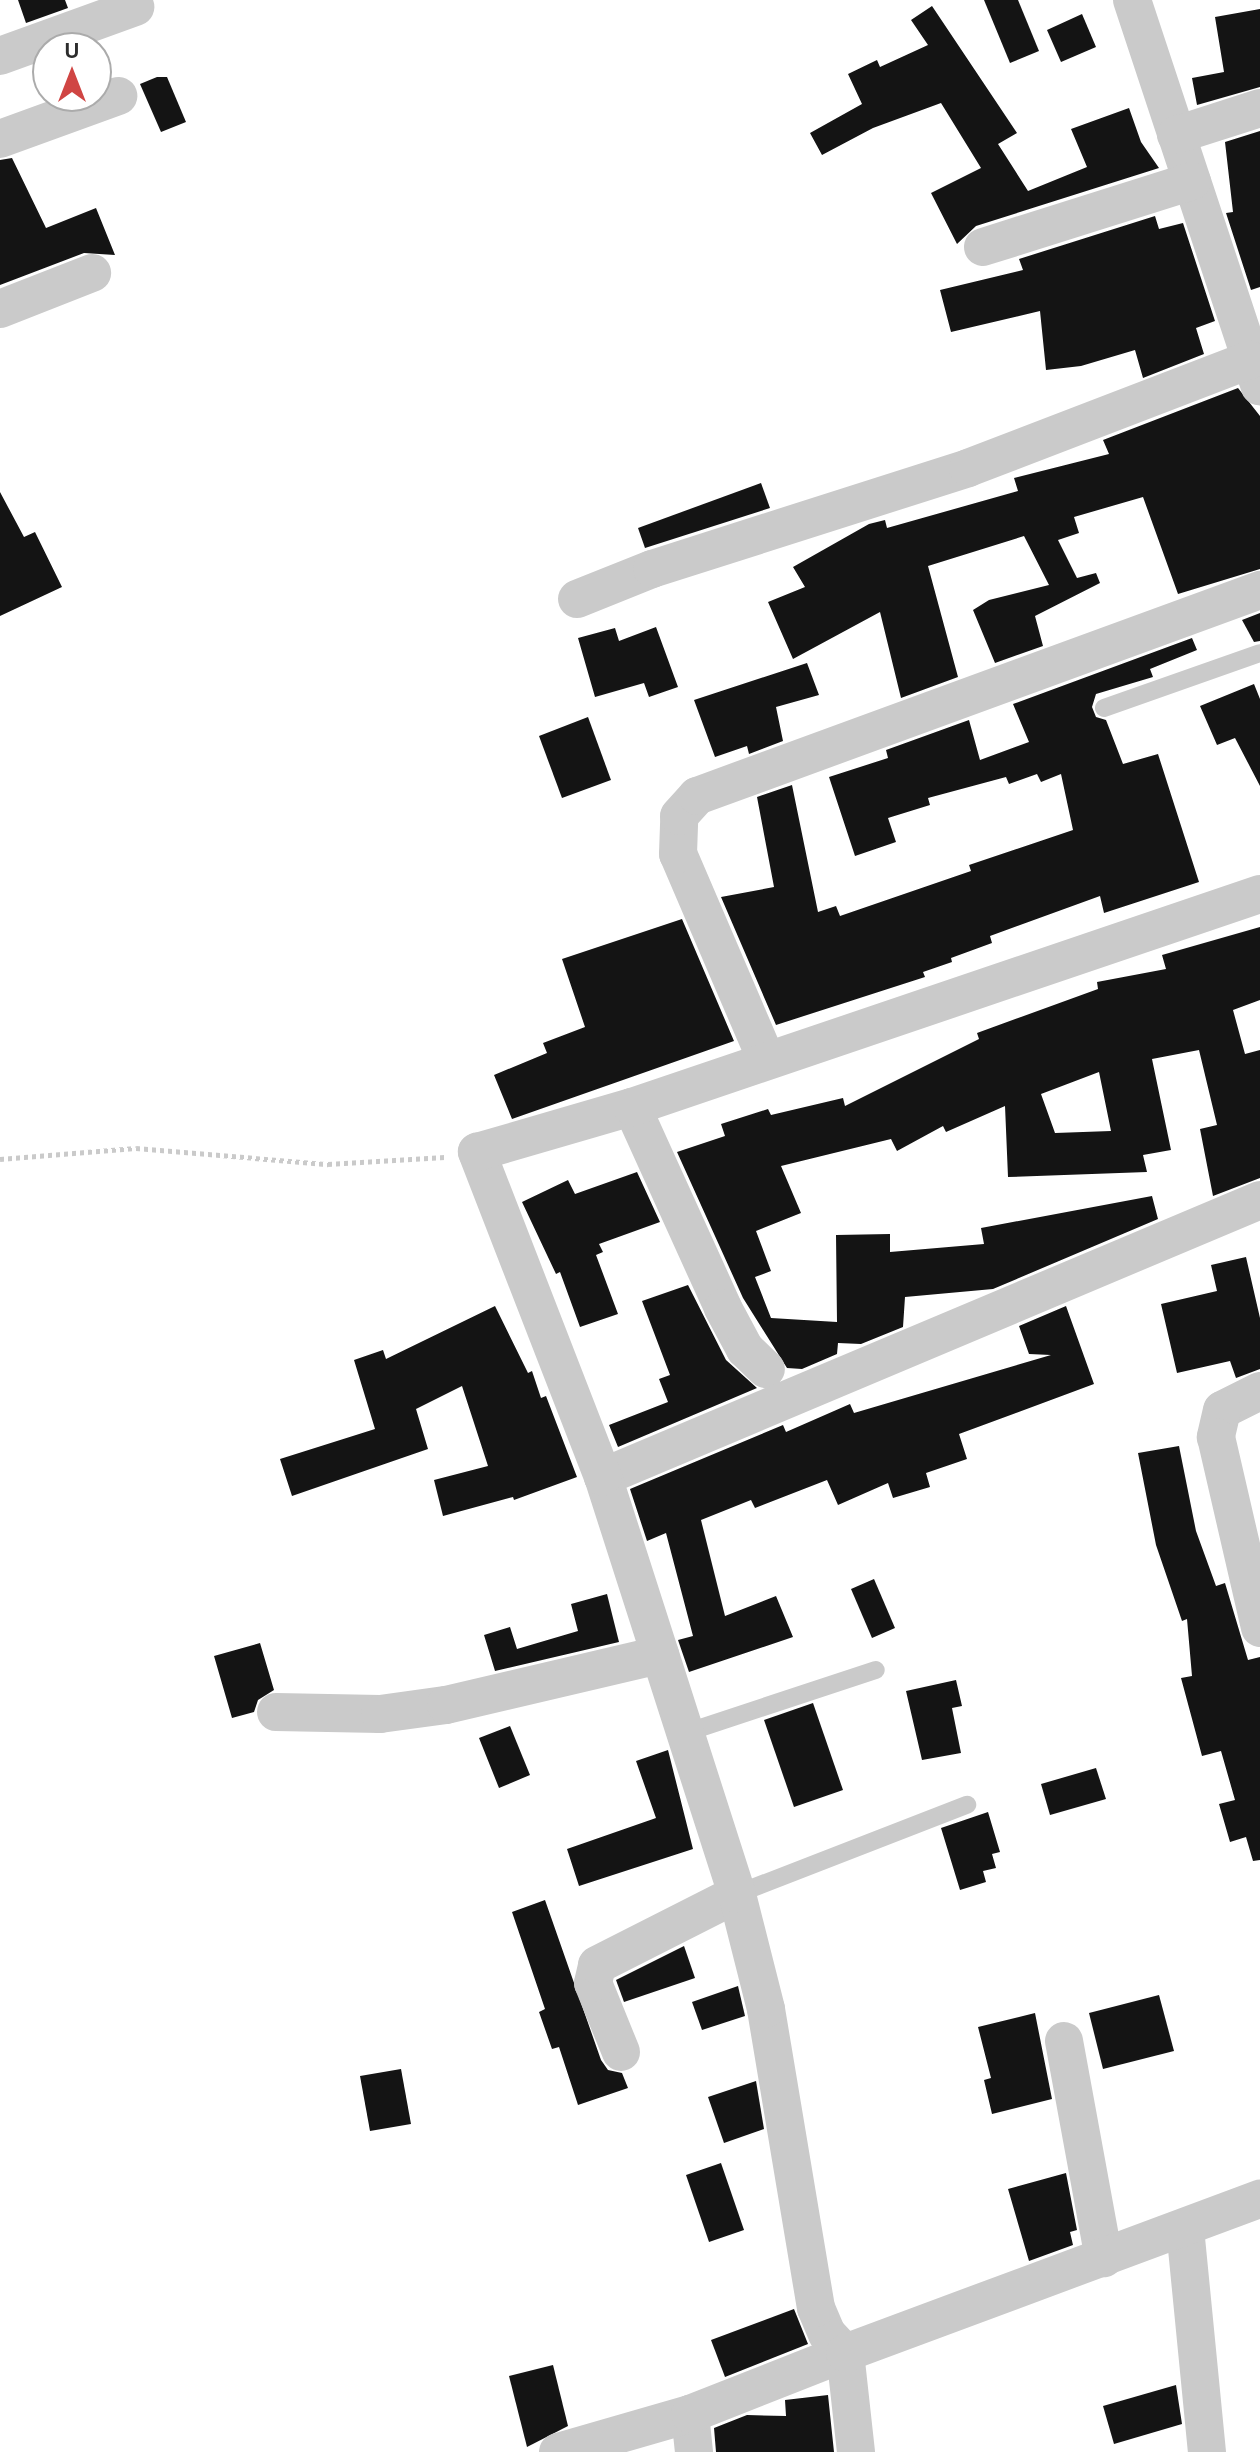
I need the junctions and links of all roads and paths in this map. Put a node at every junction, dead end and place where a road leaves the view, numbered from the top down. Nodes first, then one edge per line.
1 (1132, 0) edge
2 (135, 7) dead end
3 (0, 56) edge
4 (118, 96) dead end
5 (1260, 108) edge
6 (1176, 135) junction
7 (0, 139) edge
8 (1192, 181) junction
9 (983, 247) dead end
10 (92, 273) dead end
11 (0, 309) edge
12 (1255, 373) edge
13 (1260, 590) edge
14 (577, 599) dead end
15 (1260, 653) edge
16 (1104, 708) dead end
17 (1260, 894) edge
18 (766, 1059) junction
19 (632, 1107) junction
20 (477, 1152) junction
21 (0, 1159) edge
22 (1260, 1200) edge
23 (766, 1369) dead end
24 (1260, 1391) edge
25 (603, 1477) junction
26 (1260, 1628) edge
27 (660, 1655) junction
28 (876, 1670) dead end
29 (276, 1712) dead end
30 (682, 1734) junction
31 (967, 1805) dead end
32 (737, 1894) junction
33 (1064, 2041) dead end
34 (621, 2052) dead end
35 (1260, 2199) edge
36 (1185, 2228) junction
37 (1104, 2258) junction
38 (845, 2353) junction
39 (690, 2414) junction
40 (558, 2452) edge
41 (694, 2452) edge
42 (856, 2452) edge
43 (1207, 2452) edge

1 - 6 street
2 - 3 street
4 - 7 street
5 - 6 street
6 - 8 street
8 - 9 street
8 - 12 street
10 - 11 street
12 - 14 street
13 - 18 street
15 - 16 lane
17 - 18 street
18 - 19 street
19 - 20 street
19 - 23 street
20 - 21 path
20 - 25 street
22 - 25 street
24 - 26 street
25 - 27 street
27 - 29 street
27 - 30 street
28 - 30 lane
30 - 32 street
31 - 32 lane
32 - 34 street
32 - 38 street
33 - 37 street
35 - 36 street
36 - 37 street
36 - 43 street
37 - 38 street
38 - 39 street
38 - 42 street
39 - 40 street
39 - 41 street

